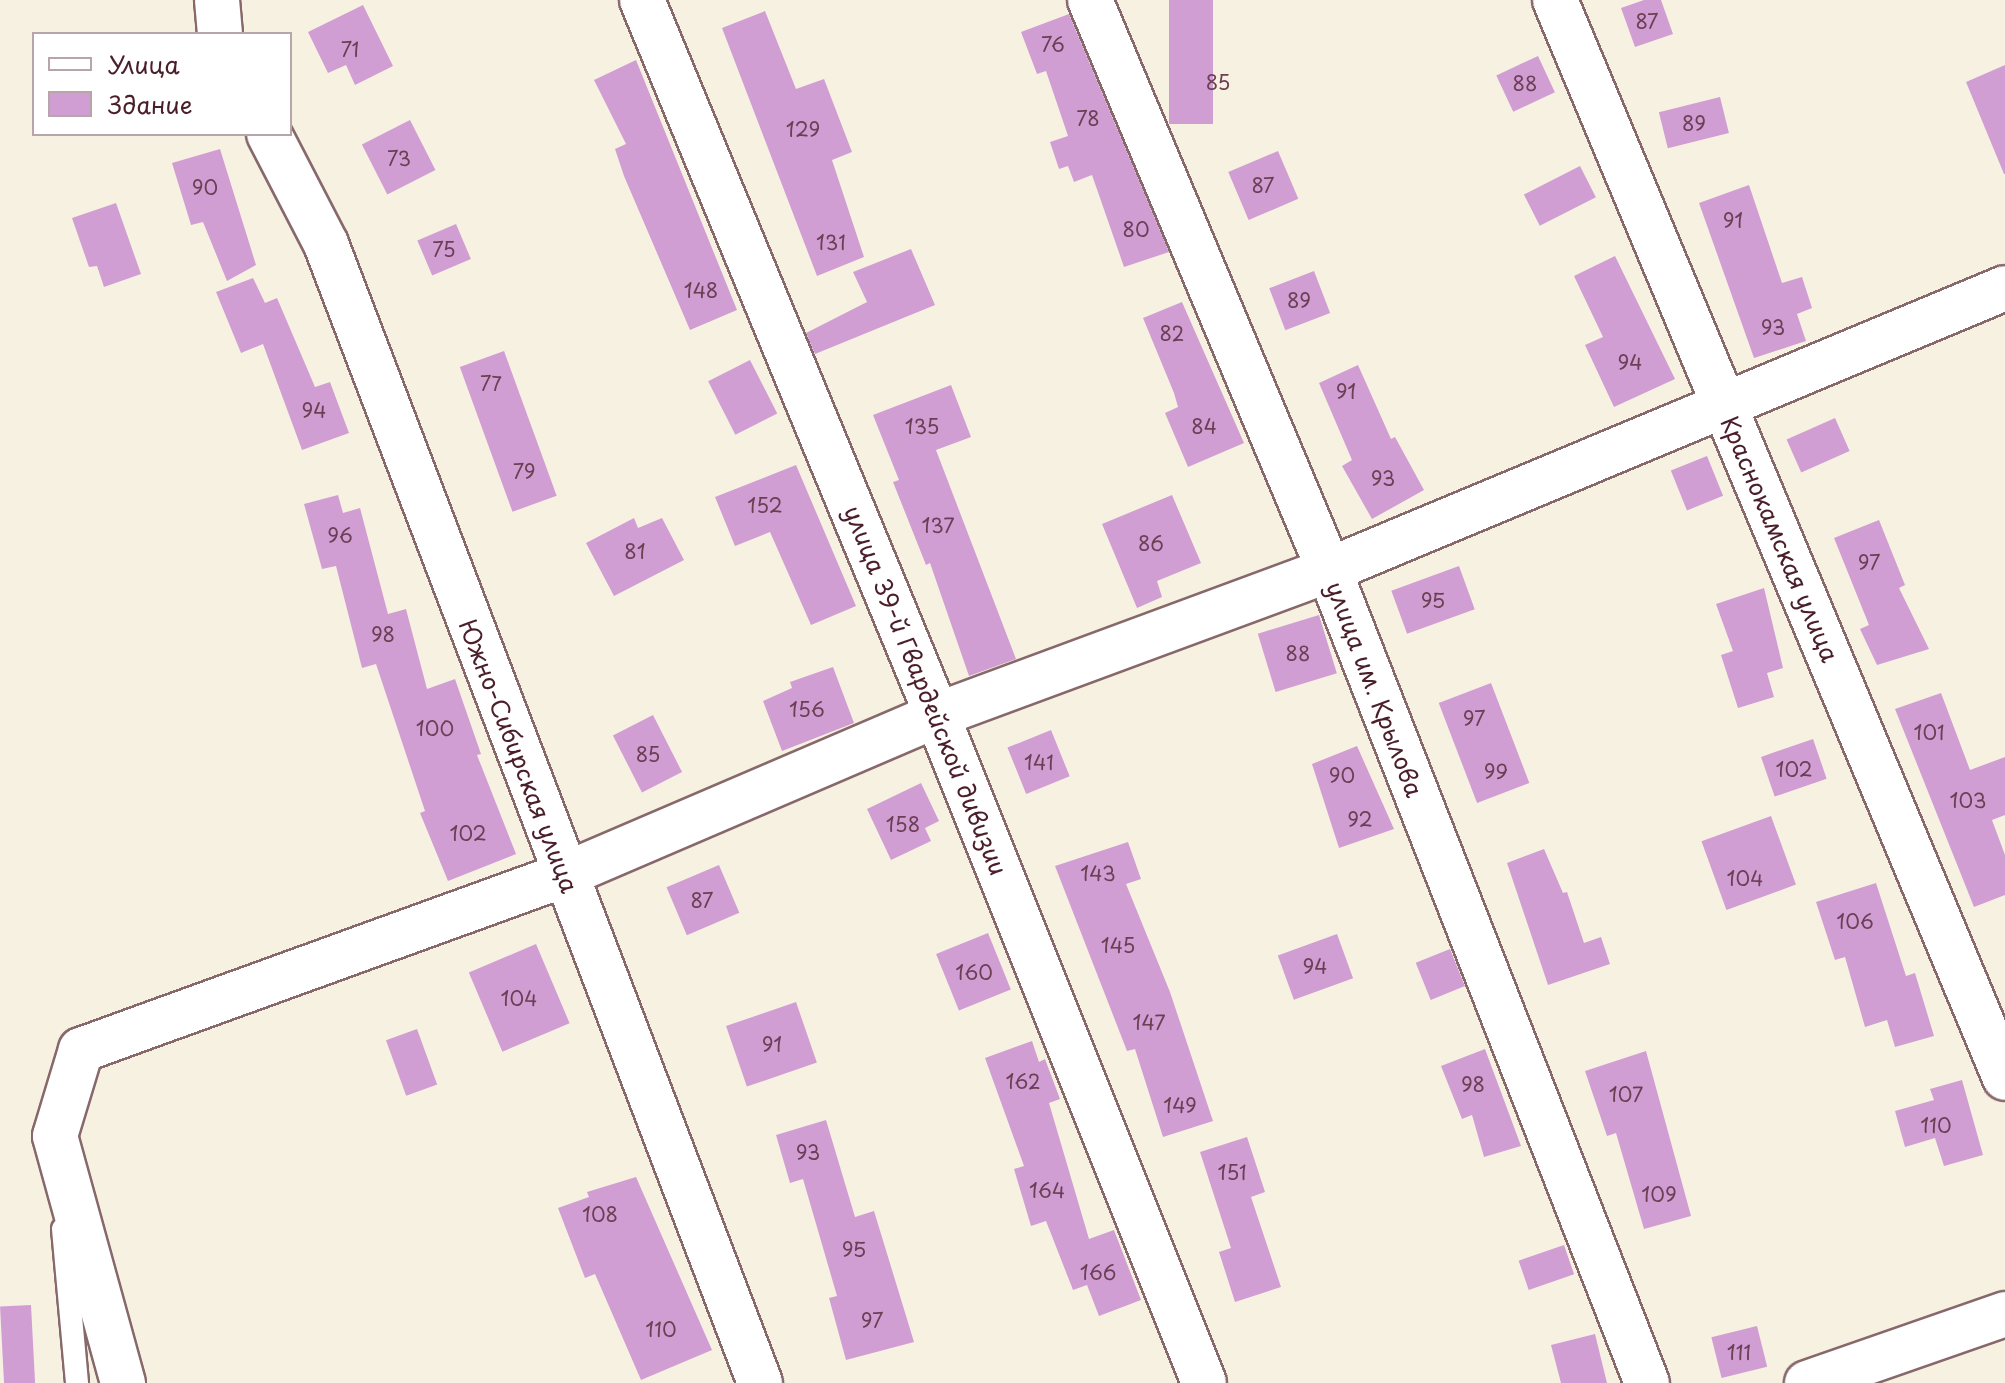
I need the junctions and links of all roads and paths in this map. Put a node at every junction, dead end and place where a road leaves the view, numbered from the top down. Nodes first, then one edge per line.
1 (217, 0) edge
2 (642, 0) edge
3 (1090, 0) edge
4 (1555, 0) edge
5 (220, 32) edge
6 (270, 136) edge
7 (2005, 288) edge
8 (1725, 408) junction
9 (1329, 570) junction
10 (937, 715) junction
11 (564, 875) junction
12 (2005, 1078) edge
13 (55, 1136) junction
14 (2005, 1314) edge
15 (77, 1383) edge
16 (123, 1383) edge
17 (760, 1383) edge
18 (1204, 1383) edge
19 (1647, 1383) edge
20 (1807, 1383) edge

1 - 5 street
2 - 10 street, улица 39-й Гвардейской дивизии
3 - 9 street, улица им. Крылова
4 - 8 street, Краснокамская улица
6 - 11 street, Южно-Сибирская улица
7 - 8 street
8 - 9 street
8 - 12 street, Краснокамская улица
9 - 10 street
9 - 19 street, улица им. Крылова
10 - 11 street
10 - 18 street, улица 39-й Гвардейской дивизии
11 - 13 street
11 - 17 street, Южно-Сибирская улица
13 - 15 lane
13 - 16 street
14 - 20 street

